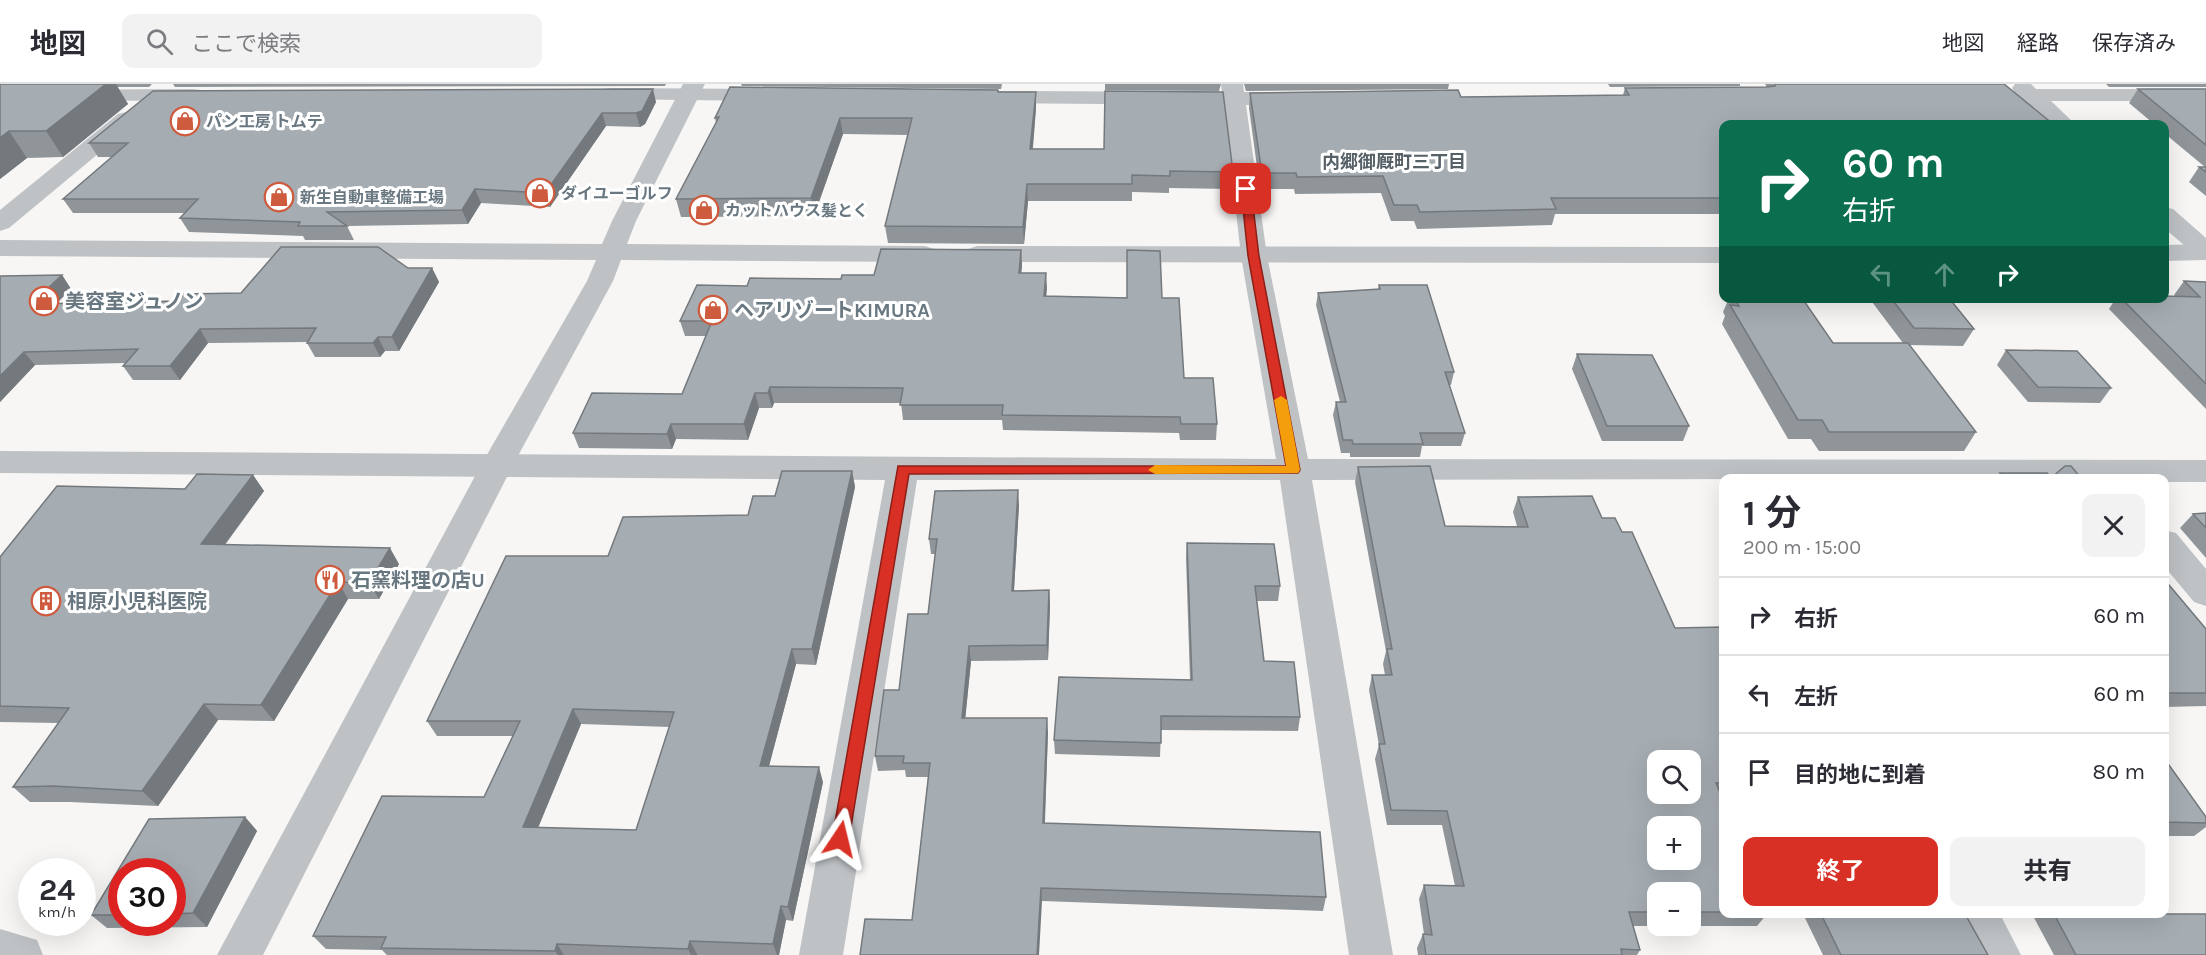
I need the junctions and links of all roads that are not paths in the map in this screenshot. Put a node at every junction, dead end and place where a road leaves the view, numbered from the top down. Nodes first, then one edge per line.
1 (163, 89) edge
2 (692, 89) edge
3 (2025, 89) edge
4 (1234, 92) edge
5 (215, 94) edge
6 (594, 94) edge
7 (796, 95) edge
8 (2206, 95) edge
9 (0, 96) edge
10 (974, 97) edge
11 (1318, 99) edge
12 (2060, 120) edge
13 (2169, 219) edge
14 (0, 223) edge
15 (0, 248) edge
16 (611, 252) junction
17 (2169, 252) edge
18 (2206, 252) edge
19 (1719, 255) edge
20 (1254, 256) junction
21 (0, 462) edge
22 (497, 465) junction
23 (903, 470) junction
24 (1294, 470) junction
25 (2206, 471) edge
26 (1741, 474) edge
27 (2109, 474) edge
28 (2169, 548) edge
29 (2206, 593) edge
30 (1979, 918) edge
31 (0, 950) edge
32 (21, 955) edge
33 (238, 955) edge
34 (821, 955) edge
35 (1371, 955) edge
36 (1999, 955) edge

1 - 5 street
1 - 9 street
1 - 14 street
2 - 6 street
2 - 7 street
2 - 16 street
3 - 8 street
3 - 12 street
4 - 10 street
4 - 11 street
4 - 20 street
13 - 18 street
15 - 16 street
16 - 20 street
16 - 22 street
17 - 18 street
19 - 20 street
20 - 24 street
21 - 22 street
22 - 23 street
22 - 33 street
23 - 24 street
23 - 34 street
24 - 26 street
24 - 35 street
25 - 27 street
26 - 27 street
28 - 29 street
30 - 36 street
31 - 32 street

